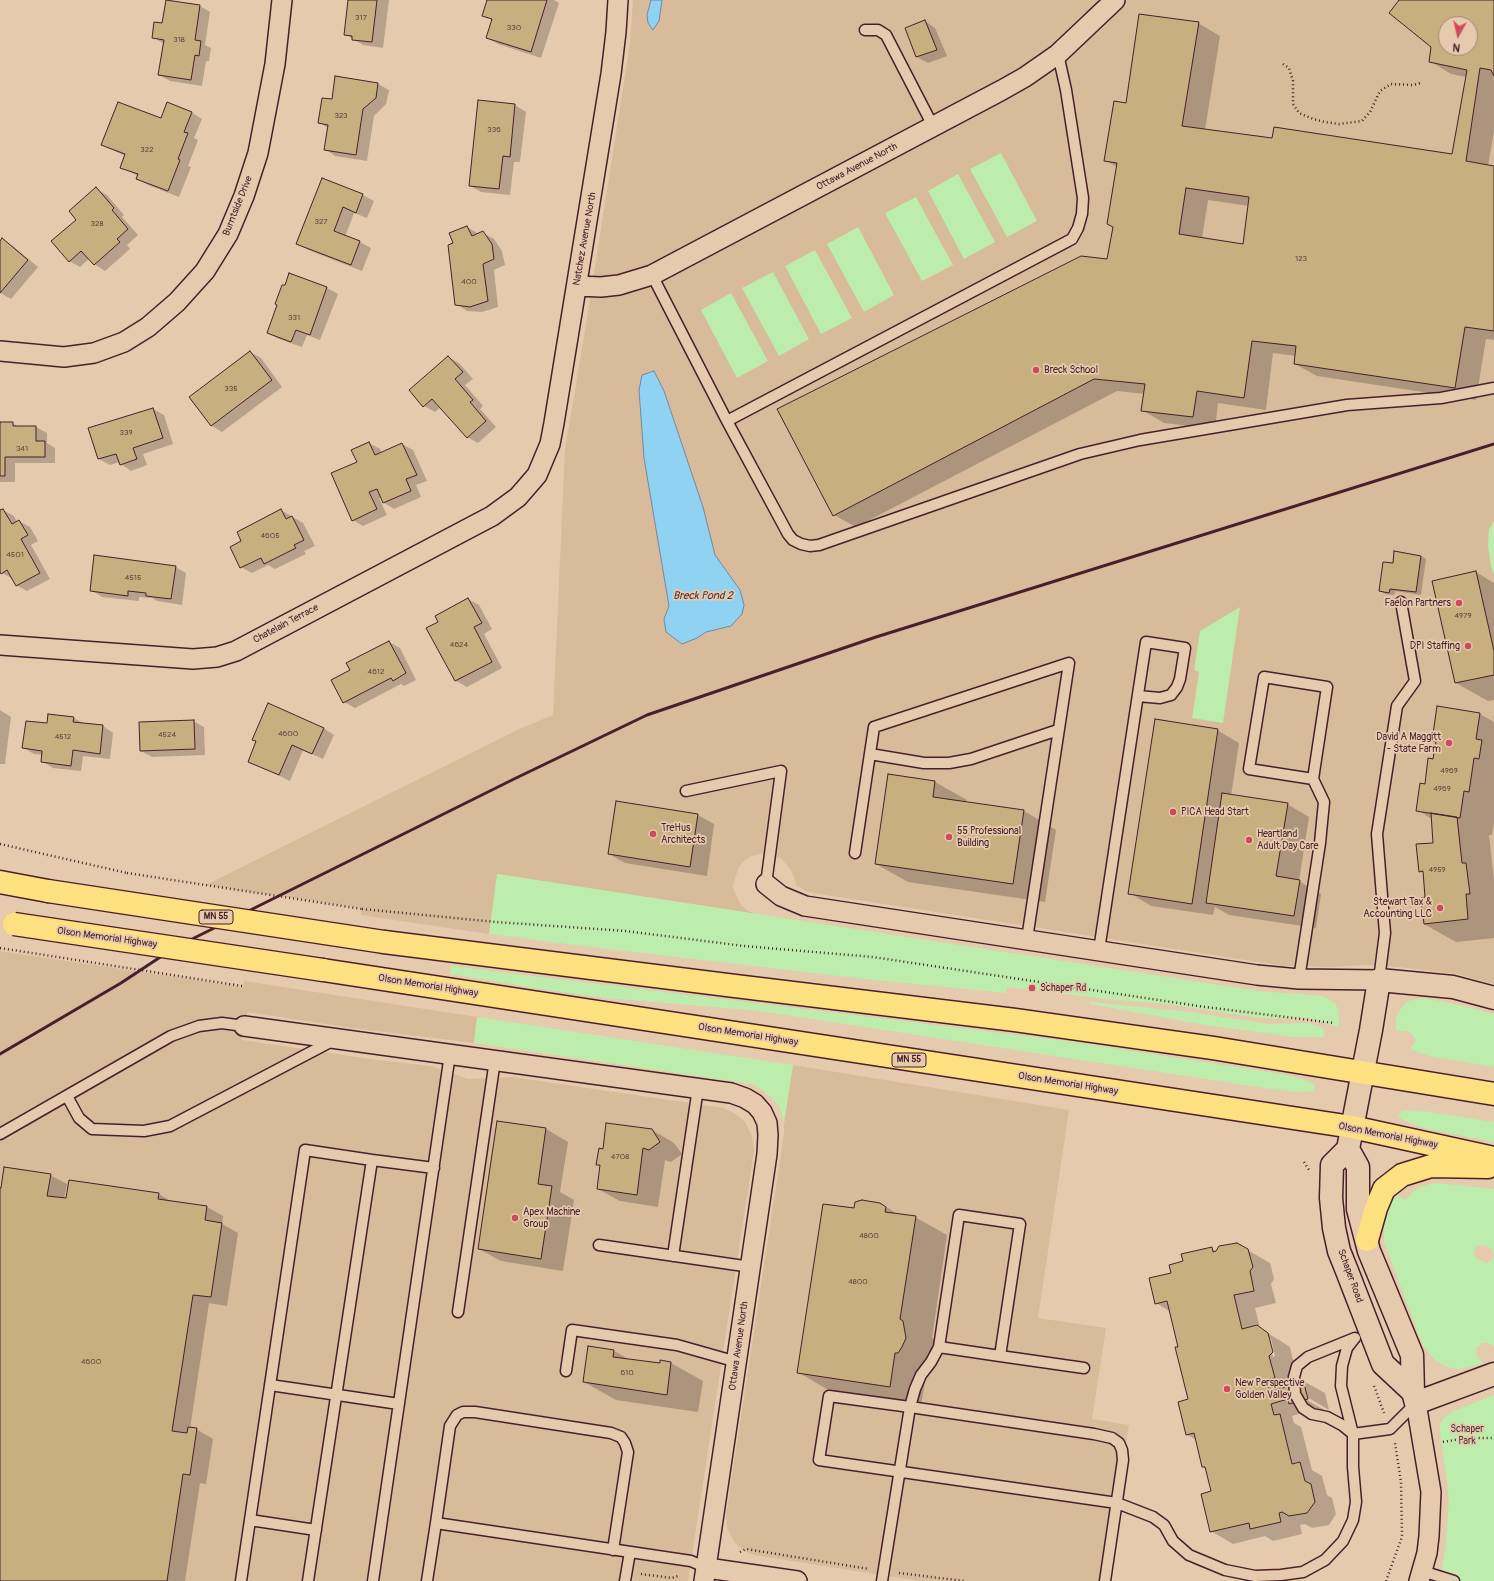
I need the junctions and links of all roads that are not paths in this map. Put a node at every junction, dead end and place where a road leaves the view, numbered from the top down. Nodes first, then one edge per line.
1 (282, 0) edge
2 (618, 0) edge
3 (1115, 0) edge
4 (865, 30) dead end
5 (1058, 54) junction
6 (933, 126) junction
7 (652, 275) junction
8 (576, 286) junction
9 (0, 351) edge
10 (1494, 388) edge
11 (727, 421) junction
12 (537, 475) joint
13 (1401, 602) dead end
14 (0, 645) edge
15 (1138, 696) junction
16 (1058, 730) junction
17 (870, 754) junction
18 (1313, 779) junction
19 (686, 791) dead end
20 (855, 853) dead end
21 (0, 882) edge
22 (766, 884) joint
23 (7, 923) edge
24 (1027, 939) junction
25 (1099, 950) junction
26 (1299, 979) junction
27 (1379, 980) junction
28 (1494, 998) edge
29 (244, 1026) joint
30 (338, 1039) junction
31 (450, 1054) junction
32 (495, 1060) junction
33 (1362, 1072) junction
34 (698, 1088) junction
35 (1494, 1094) edge
36 (67, 1096) junction
37 (1352, 1127) junction
38 (0, 1134) edge
39 (1348, 1149) junction
40 (1494, 1158) edge
41 (372, 1160) junction
42 (434, 1168) junction
43 (1494, 1168) edge
44 (1367, 1240) junction
45 (599, 1245) dead end
46 (673, 1256) junction
47 (751, 1267) junction
48 (458, 1312) dead end
49 (1361, 1330) junction
50 (939, 1347) junction
51 (1000, 1356) junction
52 (737, 1362) junction
53 (1084, 1368) dead end
54 (566, 1371) dead end
55 (1494, 1374) edge
56 (270, 1385) junction
57 (337, 1395) junction
58 (1415, 1398) junction
59 (399, 1404) junction
60 (910, 1407) junction
61 (1353, 1434) junction
62 (900, 1471) junction
63 (1117, 1503) junction
64 (250, 1520) junction
65 (436, 1523) junction
66 (316, 1530) junction
67 (613, 1550) junction
68 (630, 1552) junction
69 (705, 1574) edge
70 (883, 1576) edge
71 (1420, 1576) edge
72 (241, 1581) edge
73 (308, 1581) edge
74 (373, 1581) edge
75 (428, 1581) edge
76 (626, 1581) edge
77 (797, 1581) edge
78 (1105, 1581) edge
79 (1454, 1581) edge

1 - 9 street, Burntside Drive
2 - 8 street, Natchez Avenue North
3 - 5 street, Ottawa Avenue North
4 - 6 lane
5 - 6 street, Ottawa Avenue North
5 - 11 lane
6 - 7 street, Ottawa Avenue North
7 - 8 street, Ottawa Avenue North
7 - 11 lane
8 - 12 street, Natchez Avenue North
10 - 11 lane
12 - 14 street, Chatelain Terrace
13 - 27 lane
15 - 15 lane
15 - 25 lane
16 - 17 lane
16 - 17 lane
16 - 24 lane
17 - 20 lane
18 - 18 lane
18 - 26 lane
19 - 22 lane
21 - 33 main road, MN 55, bridge
22 - 24 street
23 - 37 main road, Olson Memorial Highway / MN 55, bridge
24 - 25 street
25 - 26 street
26 - 27 street
27 - 28 street
27 - 33 street
29 - 30 street
29 - 36 lane
30 - 31 street
30 - 36 lane
31 - 32 street
31 - 42 lane
32 - 34 street
32 - 48 lane
33 - 35 main road, MN 55
33 - 37 street
34 - 46 lane
34 - 47 street, Ottawa Avenue North
36 - 38 lane
37 - 39 street
37 - 40 main road, Olson Memorial Highway / MN 55
39 - 44 street
39 - 49 street, Schaper Road
41 - 42 lane
41 - 56 lane
41 - 57 lane
42 - 59 lane
43 - 44 main road
44 - 58 street
45 - 46 lane
46 - 47 lane
47 - 52 street, Ottawa Avenue North
49 - 58 street, Schaper Road
49 - 61 lane
49 - 61 lane
50 - 51 lane
50 - 51 lane
50 - 60 lane
51 - 53 lane
52 - 54 lane
52 - 69 street, Ottawa Avenue North
55 - 58 street
56 - 57 lane
56 - 64 lane
57 - 59 lane
57 - 66 lane
58 - 61 lane
58 - 71 street
59 - 74 lane
60 - 62 lane
60 - 62 lane
60 - 63 lane
61 - 63 lane
62 - 63 lane
62 - 70 lane
63 - 78 lane
64 - 66 lane
64 - 72 lane
65 - 67 lane
65 - 67 lane
65 - 75 lane
66 - 73 lane
67 - 68 lane
68 - 69 lane
68 - 76 lane
69 - 77 street
71 - 79 lane

